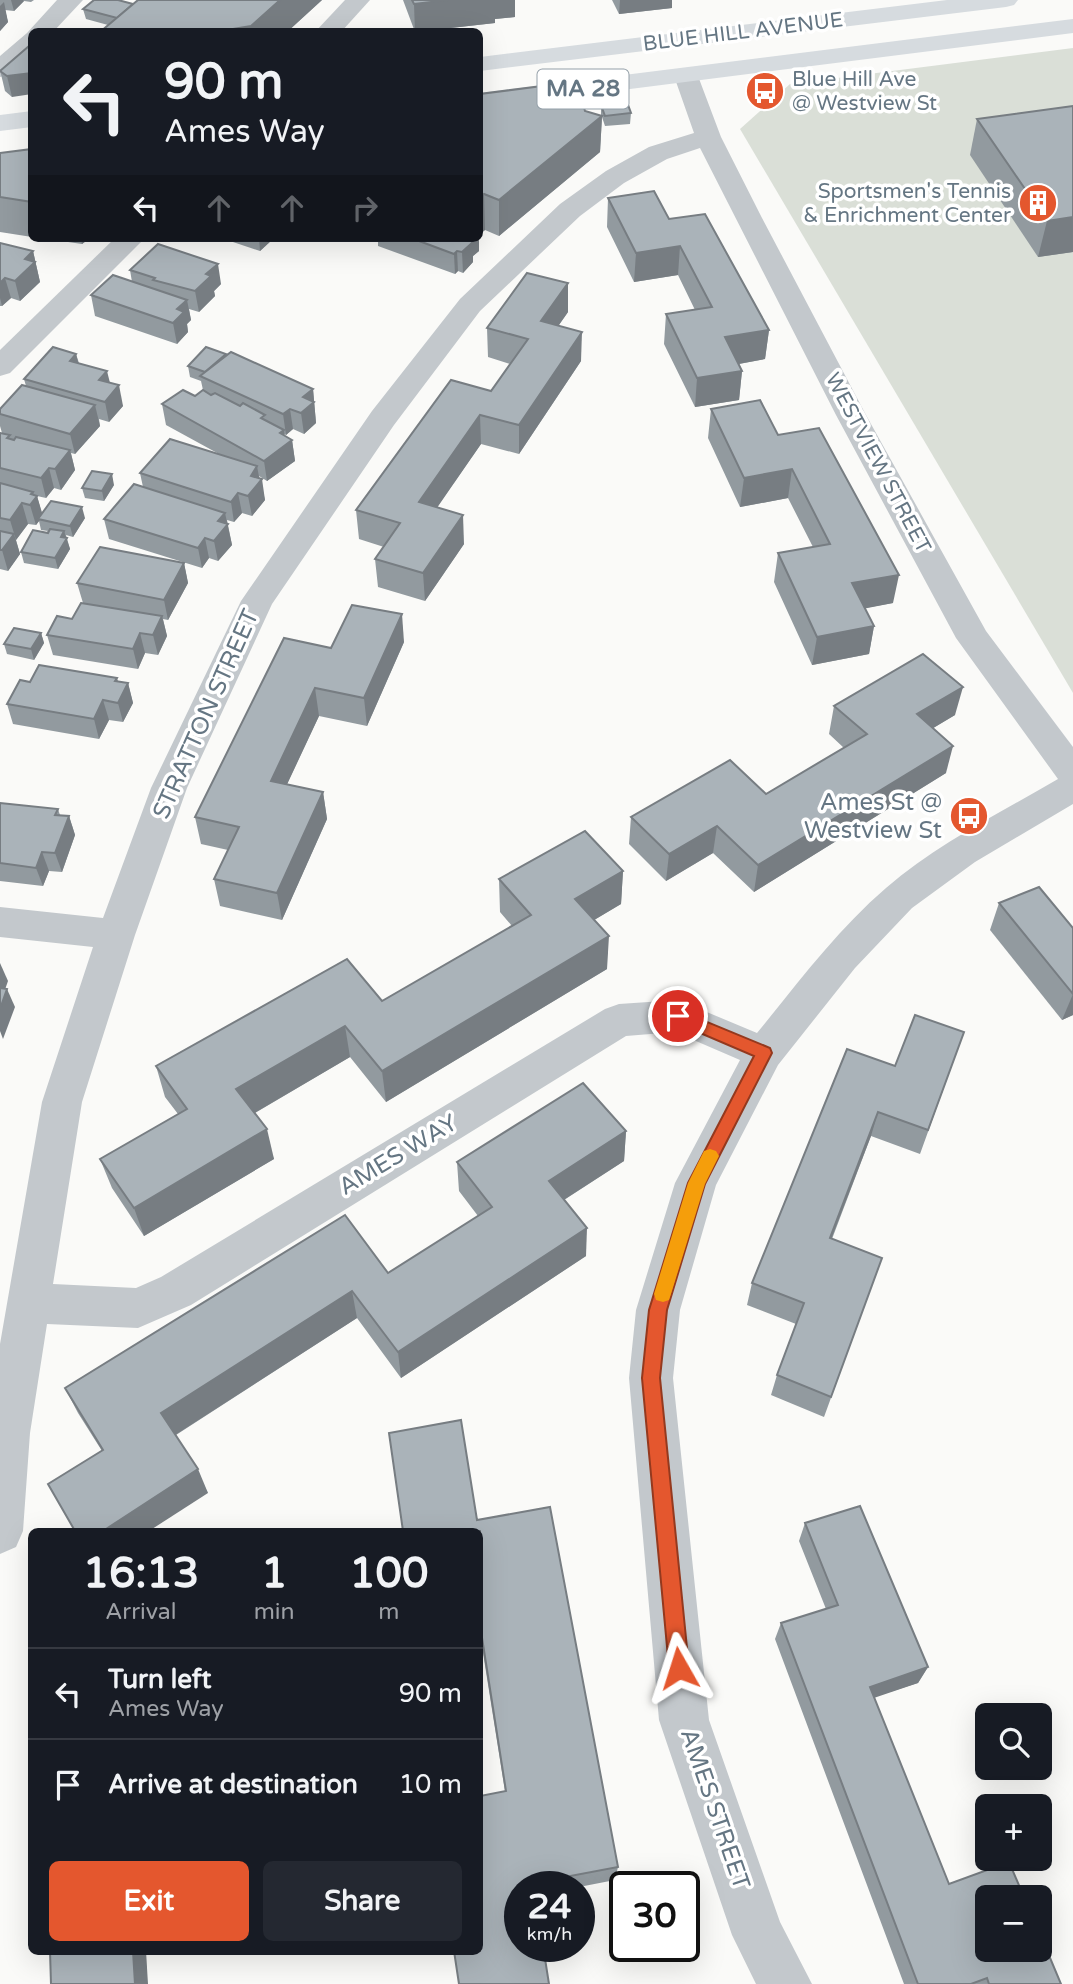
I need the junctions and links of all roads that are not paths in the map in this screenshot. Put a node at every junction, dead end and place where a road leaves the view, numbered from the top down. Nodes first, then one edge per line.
1 (71, 0) edge
2 (358, 0) edge
3 (1006, 0) edge
4 (1073, 26) edge
5 (43, 28) edge
6 (331, 28) edge
7 (669, 41) junction
8 (28, 43) edge
9 (492, 62) edge
10 (0, 70) edge
11 (686, 76) junction
12 (520, 97) junction
13 (483, 101) edge
14 (28, 120) edge
15 (0, 123) edge
16 (708, 137) junction
17 (127, 242) edge
18 (0, 367) edge
19 (1073, 773) edge
20 (1073, 787) edge
21 (0, 922) edge
22 (116, 935) junction
23 (764, 1053) junction
24 (28, 1303) junction
25 (0, 1531) edge
26 (785, 1984) edge

1 - 5 street
2 - 6 street
3 - 7 main road, BLUE HILL AVENUE / MA 28
4 - 11 main road, BLUE HILL AVENUE / MA 28
7 - 9 main road, BLUE HILL AVENUE / MA 28
7 - 11 main road
8 - 10 street
9 - 12 main road
11 - 12 main road, BLUE HILL AVENUE / MA 28
11 - 16 street
12 - 13 main road, BLUE HILL AVENUE / MA 28
14 - 15 main road
16 - 19 street, WESTVIEW STREET
16 - 22 street, STRATTON STREET
17 - 18 street
20 - 23 street, AMES STREET
21 - 22 street
22 - 24 street, STRATTON STREET
23 - 24 street, AMES WAY
23 - 26 street, AMES STREET
24 - 25 street, STRATTON STREET

